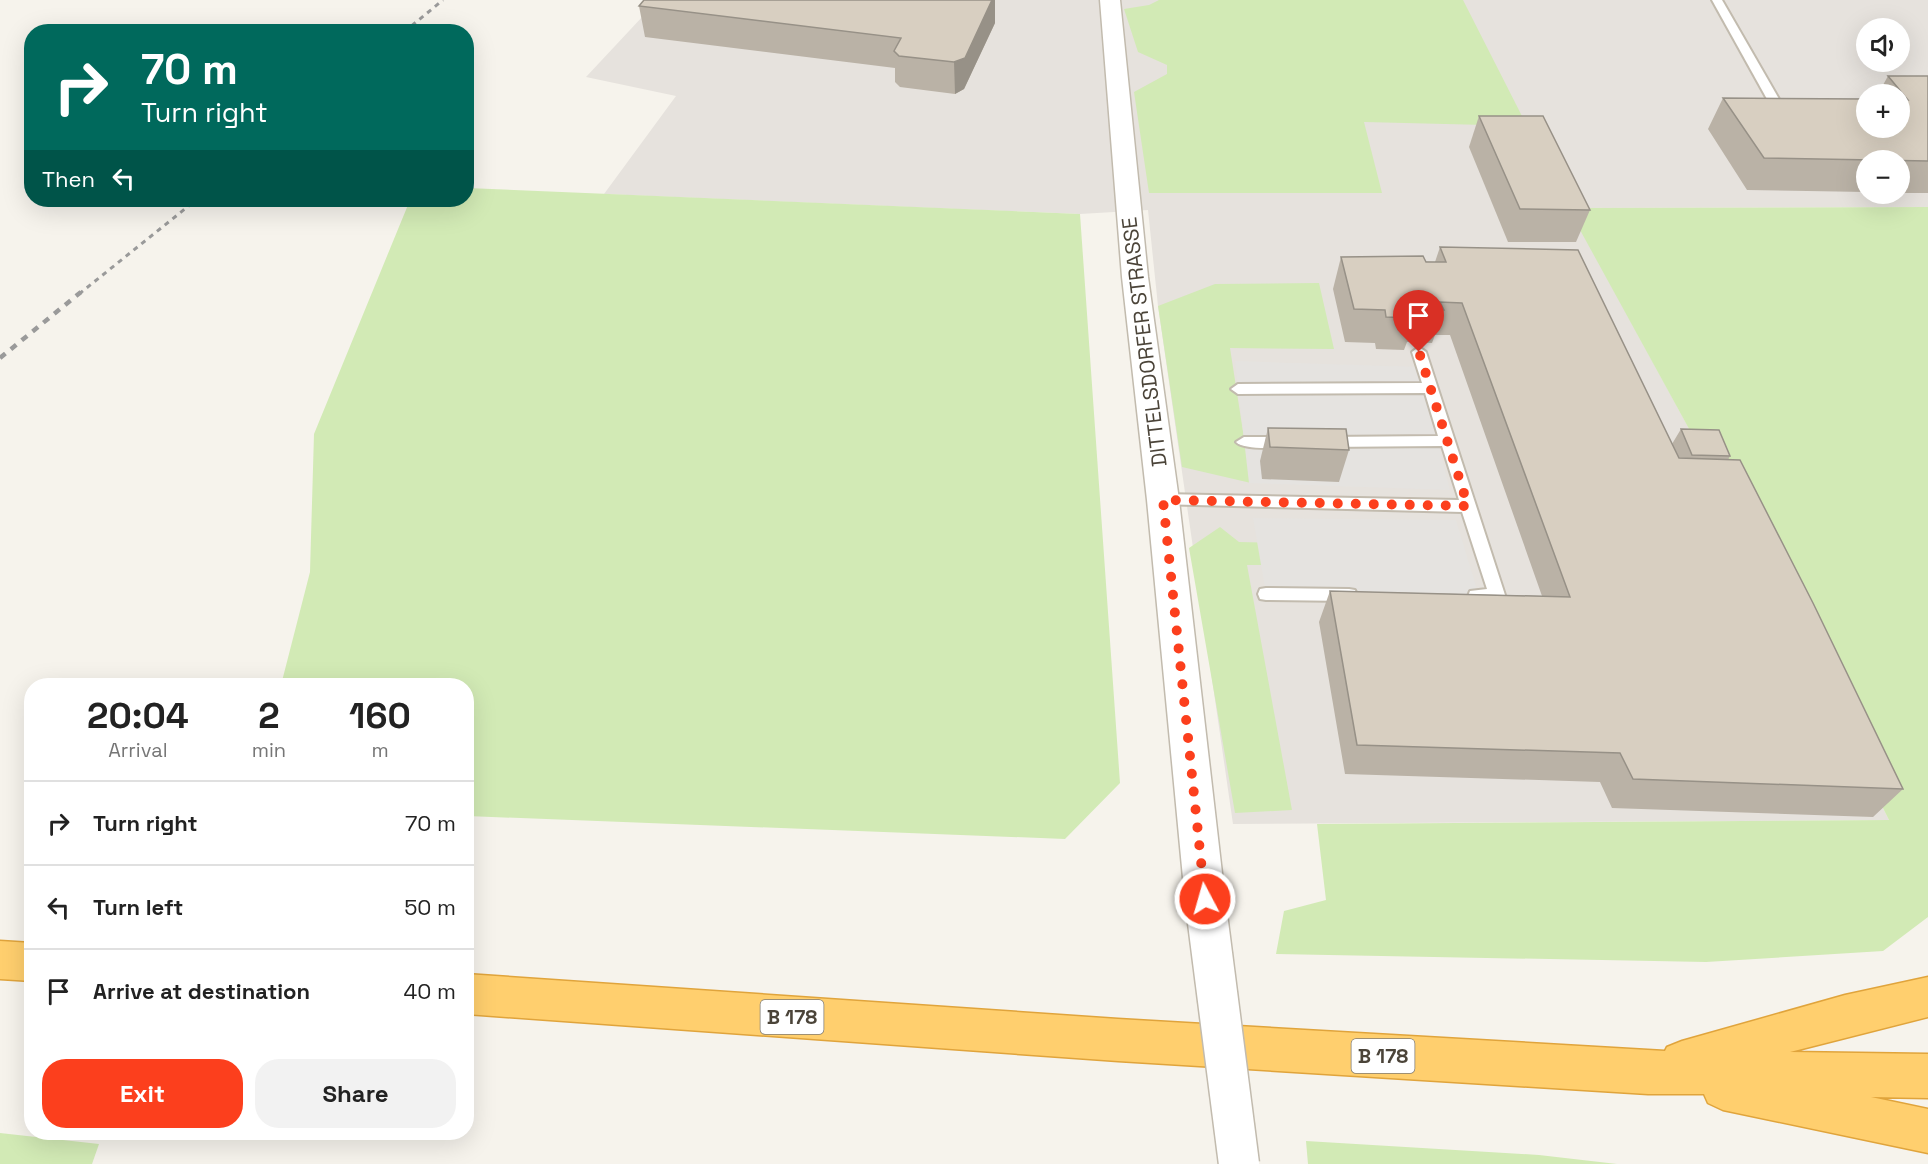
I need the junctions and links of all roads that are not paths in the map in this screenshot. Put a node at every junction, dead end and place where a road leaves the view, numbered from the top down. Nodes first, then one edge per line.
1 (1110, 0) edge
2 (1717, 0) edge
3 (1773, 99) edge
4 (1419, 352) dead end
5 (1430, 387) junction
6 (1238, 389) dead end
7 (1447, 441) junction
8 (1244, 442) dead end
9 (1163, 500) junction
10 (1468, 506) junction
11 (1266, 594) dead end
12 (1360, 595) edge
13 (1456, 596) edge
14 (0, 960) edge
15 (24, 962) edge
16 (474, 995) edge
17 (1928, 997) edge
18 (1648, 1072) junction
19 (1928, 1076) edge
20 (1928, 1131) edge
21 (1239, 1164) edge

1 - 9 street, DITTELSDORFER STRASSE
2 - 3 lane
4 - 5 lane
5 - 6 lane
5 - 7 lane
7 - 8 lane
7 - 10 lane
9 - 10 lane
9 - 21 street, DITTELSDORFER STRASSE, bridge
10 - 13 lane
11 - 12 lane
14 - 15 highway
16 - 18 highway, B 178
17 - 18 highway
18 - 19 highway, B 178
18 - 20 highway

